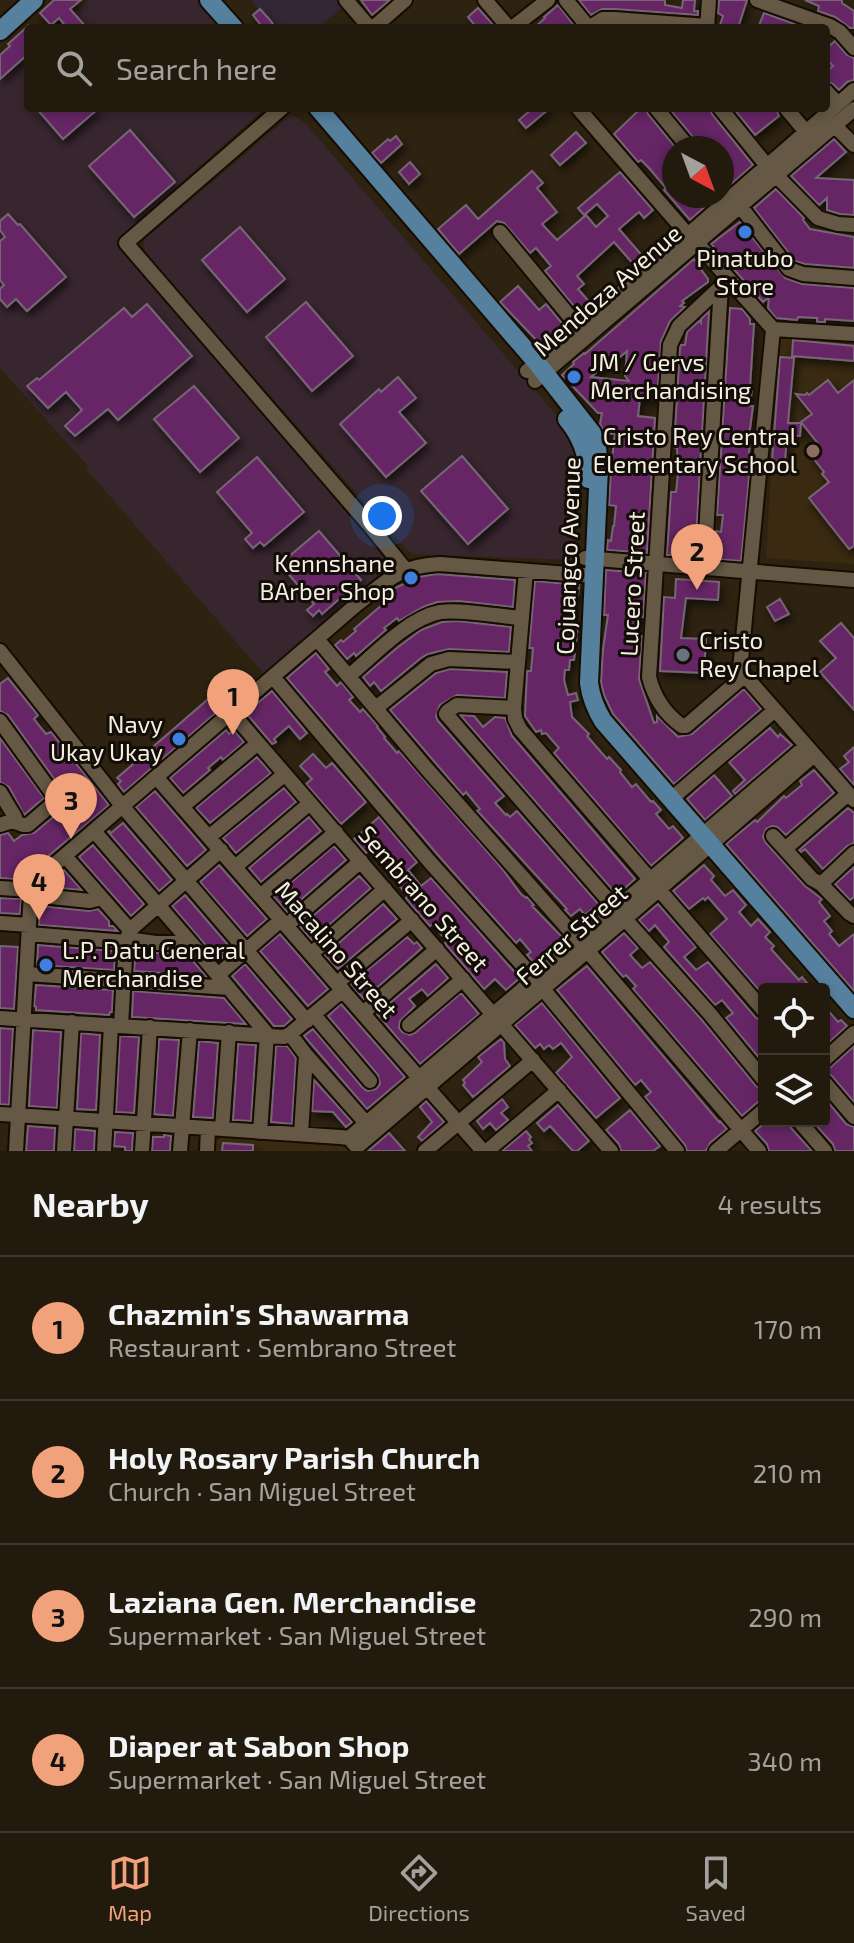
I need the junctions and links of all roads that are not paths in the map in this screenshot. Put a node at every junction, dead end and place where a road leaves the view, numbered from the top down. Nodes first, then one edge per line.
1 (34, 0) edge
2 (209, 0) edge
3 (225, 0) edge
4 (346, 0) edge
5 (405, 0) edge
6 (485, 0) edge
7 (548, 0) edge
8 (566, 0) edge
9 (709, 0) edge
10 (757, 0) edge
11 (230, 24) edge
12 (246, 24) edge
13 (368, 24) edge
14 (377, 24) edge
15 (507, 24) edge
16 (516, 24) edge
17 (586, 24) edge
18 (595, 24) edge
19 (672, 24) edge
20 (707, 24) edge
21 (824, 24) edge
22 (830, 26) edge
23 (0, 31) edge
24 (854, 48) edge
25 (854, 90) edge
26 (830, 95) edge
27 (838, 104) junction
28 (854, 109) edge
29 (830, 111) edge
30 (277, 112) edge
31 (308, 112) edge
32 (321, 112) edge
33 (581, 112) edge
34 (659, 112) edge
35 (723, 112) edge
36 (789, 112) edge
37 (829, 112) edge
38 (834, 125) junction
39 (806, 132) junction
40 (679, 136) edge
41 (854, 145) edge
42 (772, 171) junction
43 (734, 196) edge
44 (734, 202) edge
45 (721, 208) edge
46 (854, 225) edge
47 (500, 232) dead end
48 (692, 239) junction
49 (854, 278) edge
50 (725, 283) junction
51 (580, 329) junction
52 (773, 329) junction
53 (854, 334) edge
54 (536, 372) junction
55 (655, 564) junction
56 (590, 567) junction
57 (704, 568) junction
58 (405, 569) junction
59 (526, 571) junction
60 (750, 571) junction
61 (854, 580) edge
62 (521, 618) junction
63 (317, 639) junction
64 (0, 651) edge
65 (517, 662) junction
66 (349, 676) junction
67 (744, 676) junction
68 (273, 677) junction
69 (376, 708) junction
70 (514, 708) junction
71 (775, 710) junction
72 (232, 713) junction
73 (0, 721) edge
74 (258, 743) junction
75 (810, 750) junction
76 (285, 774) junction
77 (157, 778) junction
78 (0, 792) edge
79 (851, 797) edge
80 (671, 799) junction
81 (310, 803) junction
82 (123, 807) junction
83 (182, 807) junction
84 (6, 823) edge
85 (94, 831) junction
86 (336, 832) junction
87 (773, 836) dead end
88 (209, 837) junction
89 (702, 844) junction
90 (785, 849) junction
91 (221, 850) junction
92 (854, 853) edge
93 (65, 856) junction
94 (361, 861) junction
95 (235, 867) junction
96 (186, 879) junction
97 (655, 884) junction
98 (821, 884) junction
99 (0, 888) edge
100 (385, 889) junction
101 (32, 893) junction
102 (260, 896) junction
103 (101, 898) junction
104 (158, 904) junction
105 (621, 914) junction
106 (854, 916) edge
107 (412, 920) junction
108 (0, 923) edge
109 (283, 923) junction
110 (29, 930) junction
111 (128, 937) junction
112 (191, 943) junction
113 (583, 946) junction
114 (437, 949) junction
115 (246, 950) junction
116 (311, 954) junction
117 (27, 974) junction
118 (218, 975) junction
119 (463, 979) junction
120 (123, 981) junction
121 (818, 983) edge
122 (539, 984) junction
123 (340, 986) junction
124 (229, 988) junction
125 (830, 997) edge
126 (758, 1004) edge
127 (854, 1009) edge
128 (363, 1013) junction
129 (0, 1018) edge
130 (310, 1018) junction
131 (24, 1019) junction
132 (498, 1019) junction
133 (72, 1022) junction
134 (854, 1024) edge
135 (116, 1025) junction
136 (409, 1025) dead end
137 (150, 1027) junction
138 (190, 1030) junction
139 (229, 1032) junction
140 (854, 1033) edge
141 (267, 1034) junction
142 (290, 1034) junction
143 (306, 1055) junction
144 (830, 1055) edge
145 (533, 1060) junction
146 (758, 1073) edge
147 (370, 1081) dead end
148 (423, 1083) junction
149 (830, 1089) edge
150 (559, 1090) junction
151 (0, 1114) edge
152 (18, 1115) junction
153 (758, 1115) edge
154 (854, 1117) edge
155 (66, 1118) junction
156 (106, 1121) junction
157 (458, 1122) junction
158 (143, 1123) junction
159 (366, 1123) junction
160 (181, 1126) junction
161 (804, 1127) edge
162 (215, 1128) junction
163 (741, 1129) junction
164 (260, 1132) junction
165 (301, 1134) junction
166 (355, 1145) edge
167 (16, 1151) edge
168 (64, 1151) edge
169 (104, 1151) edge
170 (142, 1151) edge
171 (180, 1151) edge
172 (207, 1151) edge
173 (425, 1151) edge
174 (485, 1151) edge
175 (611, 1151) edge
176 (677, 1151) edge
177 (716, 1151) edge
178 (759, 1151) edge
179 (825, 1151) edge

1 - 23 main road
2 - 11 main road
3 - 12 main road
4 - 13 street
5 - 14 street
6 - 15 street
7 - 16 street
8 - 17 street
9 - 20 street
10 - 21 street
18 - 19 street
22 - 24 street
25 - 27 street, Mendoza Avenue
26 - 27 street
27 - 29 street, Mendoza Avenue
28 - 38 street, Mendoza Avenue
30 - 58 street
31 - 54 main road, Cojuangco Avenue
32 - 54 main road, Cojuangco Avenue
33 - 48 street
34 - 40 street
35 - 42 street
36 - 39 street
37 - 39 street, Mendoza Avenue
38 - 41 street
38 - 42 street, Mendoza Avenue
39 - 42 street, Mendoza Avenue
42 - 43 street, Mendoza Avenue
42 - 46 street
44 - 49 street
45 - 48 street, Mendoza Avenue
47 - 51 street
48 - 50 street
48 - 51 street, Mendoza Avenue
48 - 54 street, Mendoza Avenue
50 - 52 street
50 - 55 street, Lucero Street
50 - 57 street
51 - 54 street, Mendoza Avenue
52 - 53 street
52 - 60 street
54 - 56 main road, Cojuangco Avenue
55 - 56 street
55 - 57 street
55 - 67 street, Lucero Street
56 - 59 street
56 - 80 main road, Cojuangco Avenue
56 - 89 main road, Cojuangco Avenue
57 - 60 street
58 - 59 street
58 - 63 street
59 - 62 street
60 - 61 street
60 - 67 street
62 - 65 street
62 - 66 street
63 - 66 street
63 - 68 street
64 - 82 street
65 - 69 street
65 - 70 street
66 - 69 street
67 - 71 street
68 - 72 street
68 - 122 street
69 - 113 street
70 - 97 street
70 - 105 street
71 - 75 street
71 - 80 street
72 - 74 street, Sembrano Street
72 - 77 street
73 - 84 street
74 - 76 street, Sembrano Street
74 - 83 street
75 - 79 street
75 - 89 street, Ferrer Street
76 - 81 street, Sembrano Street
76 - 88 street
77 - 82 street
77 - 83 street, Macalino Street
78 - 84 street
79 - 90 street
80 - 89 main road, Cojuangco Avenue
81 - 86 street, Sembrano Street
81 - 95 street
82 - 85 street
82 - 96 street
83 - 88 street, Macalino Street
85 - 93 street
85 - 104 street
86 - 94 street, Sembrano Street
86 - 102 street
87 - 90 street
88 - 91 street, Macalino Street
89 - 97 street, Ferrer Street
89 - 121 main road, Cojuangco Avenue
89 - 127 main road, Cojuangco Avenue
90 - 98 street
91 - 95 street, Macalino Street
91 - 96 street
92 - 98 street
93 - 101 street
93 - 103 street
94 - 100 street, Sembrano Street
94 - 109 street
95 - 102 street, Macalino Street
96 - 104 street
96 - 115 street
97 - 105 street, Ferrer Street
97 - 126 street
98 - 106 street
99 - 101 street
100 - 107 street, Sembrano Street
100 - 116 street
101 - 103 street
101 - 110 street
102 - 109 street, Macalino Street
103 - 111 street
104 - 111 street
104 - 112 street
105 - 113 street, Ferrer Street
105 - 146 street
107 - 114 street, Sembrano Street
107 - 123 street
108 - 110 street
109 - 115 street
109 - 116 street, Macalino Street
110 - 111 street
110 - 117 street
111 - 112 street
111 - 120 street
112 - 118 street
113 - 122 street, Ferrer Street
113 - 163 street
114 - 119 street, Sembrano Street
114 - 128 street
115 - 118 street
115 - 130 street
116 - 123 street, Macalino Street
117 - 120 street
117 - 131 street
118 - 124 street
119 - 132 street, Sembrano Street
119 - 136 street
120 - 124 street
120 - 135 street
122 - 132 street, Ferrer Street
122 - 176 street
123 - 128 street, Macalino Street
123 - 130 street
124 - 141 street
125 - 134 main road, Cojuangco Avenue
128 - 148 street, Macalino Street
129 - 131 street
130 - 142 street
130 - 147 street
131 - 133 street
131 - 152 street
132 - 145 street, Sembrano Street
132 - 148 street, Ferrer Street
133 - 135 street
133 - 155 street
135 - 137 street
135 - 156 street
137 - 138 street
137 - 158 street
138 - 139 street
138 - 160 street
139 - 141 street
139 - 162 street
140 - 144 street
141 - 142 street
141 - 164 street
142 - 143 street
143 - 159 street
143 - 165 street
145 - 150 street, Sembrano Street
145 - 157 street
148 - 157 street, Macalino Street
148 - 159 street, Ferrer Street
148 - 166 street, Ferrer Street
149 - 154 street
150 - 174 street
150 - 175 street, Sembrano Street
151 - 152 street
152 - 155 street
152 - 167 street
153 - 163 street
155 - 156 street
155 - 168 street
156 - 158 street
156 - 169 street
157 - 173 street
157 - 174 street, Macalino Street
158 - 160 street
158 - 170 street
159 - 166 street, Ferrer Street
160 - 162 street
160 - 171 street
161 - 179 street
162 - 164 street
162 - 172 street
163 - 177 street
163 - 178 street
164 - 165 street
165 - 166 street

